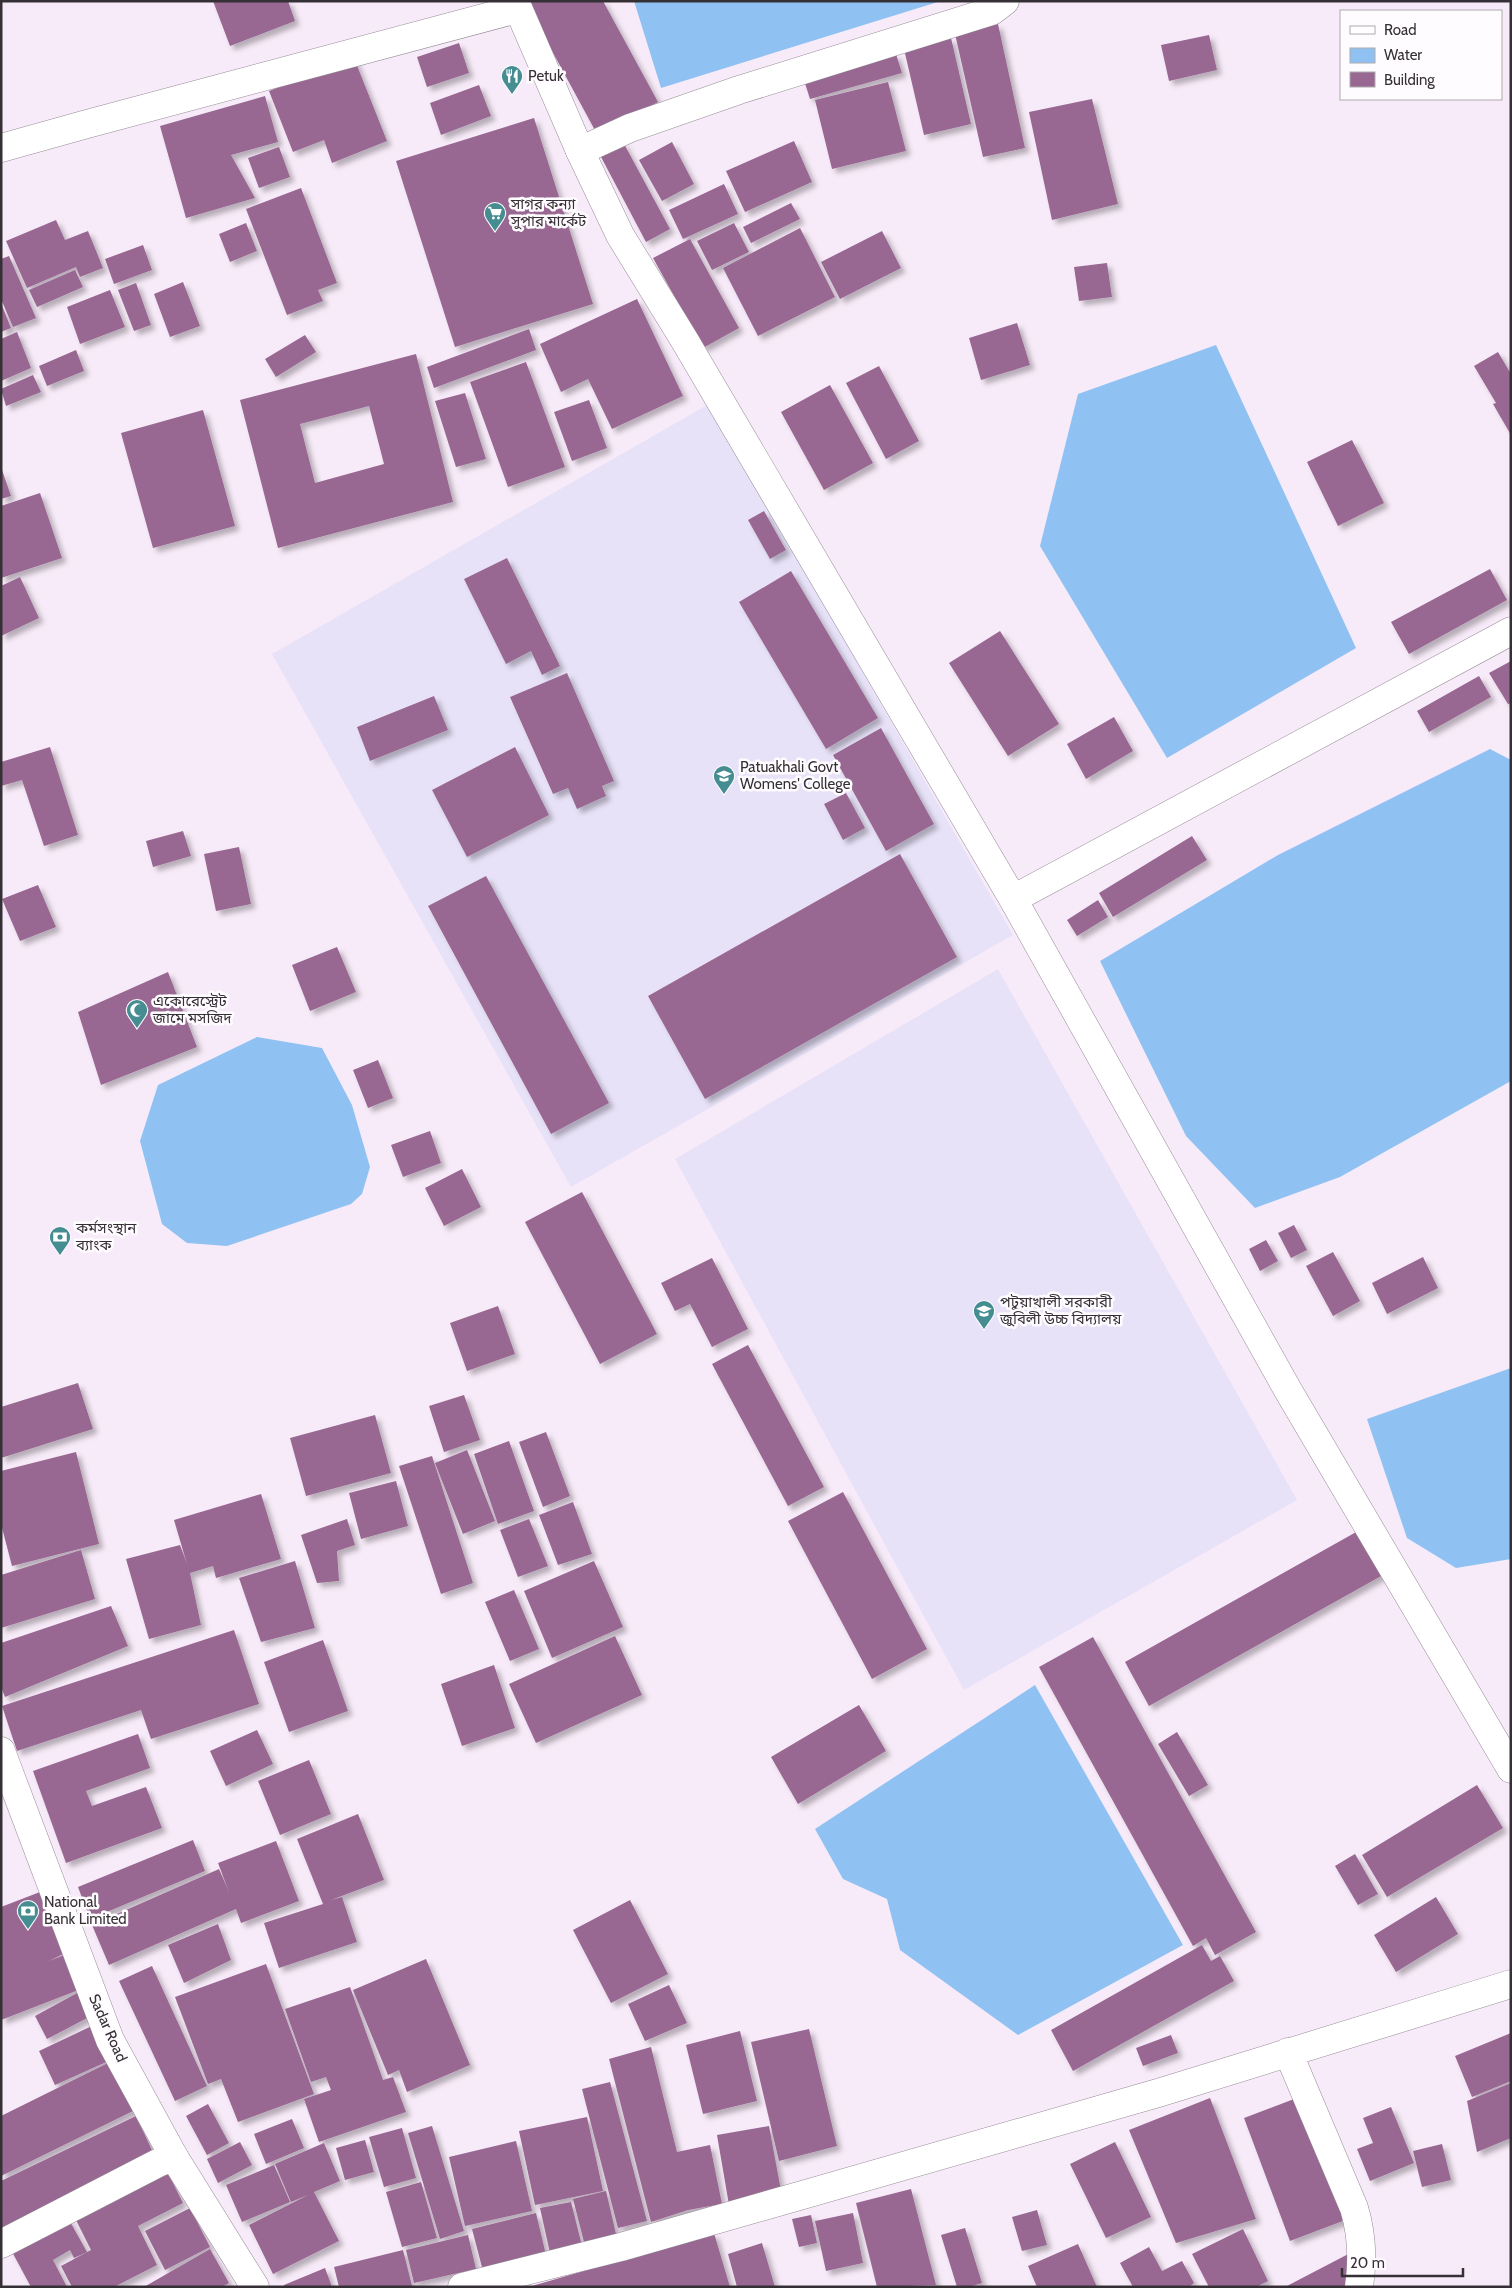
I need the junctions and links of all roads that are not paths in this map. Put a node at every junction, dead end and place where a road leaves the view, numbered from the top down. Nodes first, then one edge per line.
1 (1005, 1) edge
2 (516, 5) edge
3 (1, 148) edge
4 (580, 150) junction
5 (1511, 630) edge
6 (1013, 899) junction
7 (2, 1757) edge
8 (1511, 1769) edge
9 (1511, 1984) edge
10 (1288, 2052) junction
11 (174, 2157) junction
12 (1, 2244) edge
13 (255, 2287) edge
14 (462, 2287) edge
15 (1359, 2287) edge

1 - 4 street
2 - 3 street
2 - 4 street
4 - 6 street
5 - 6 street
6 - 8 street
7 - 11 street, Sadar Road
9 - 10 street
10 - 14 street
10 - 15 street
11 - 12 street
11 - 13 street, Sadar Road

